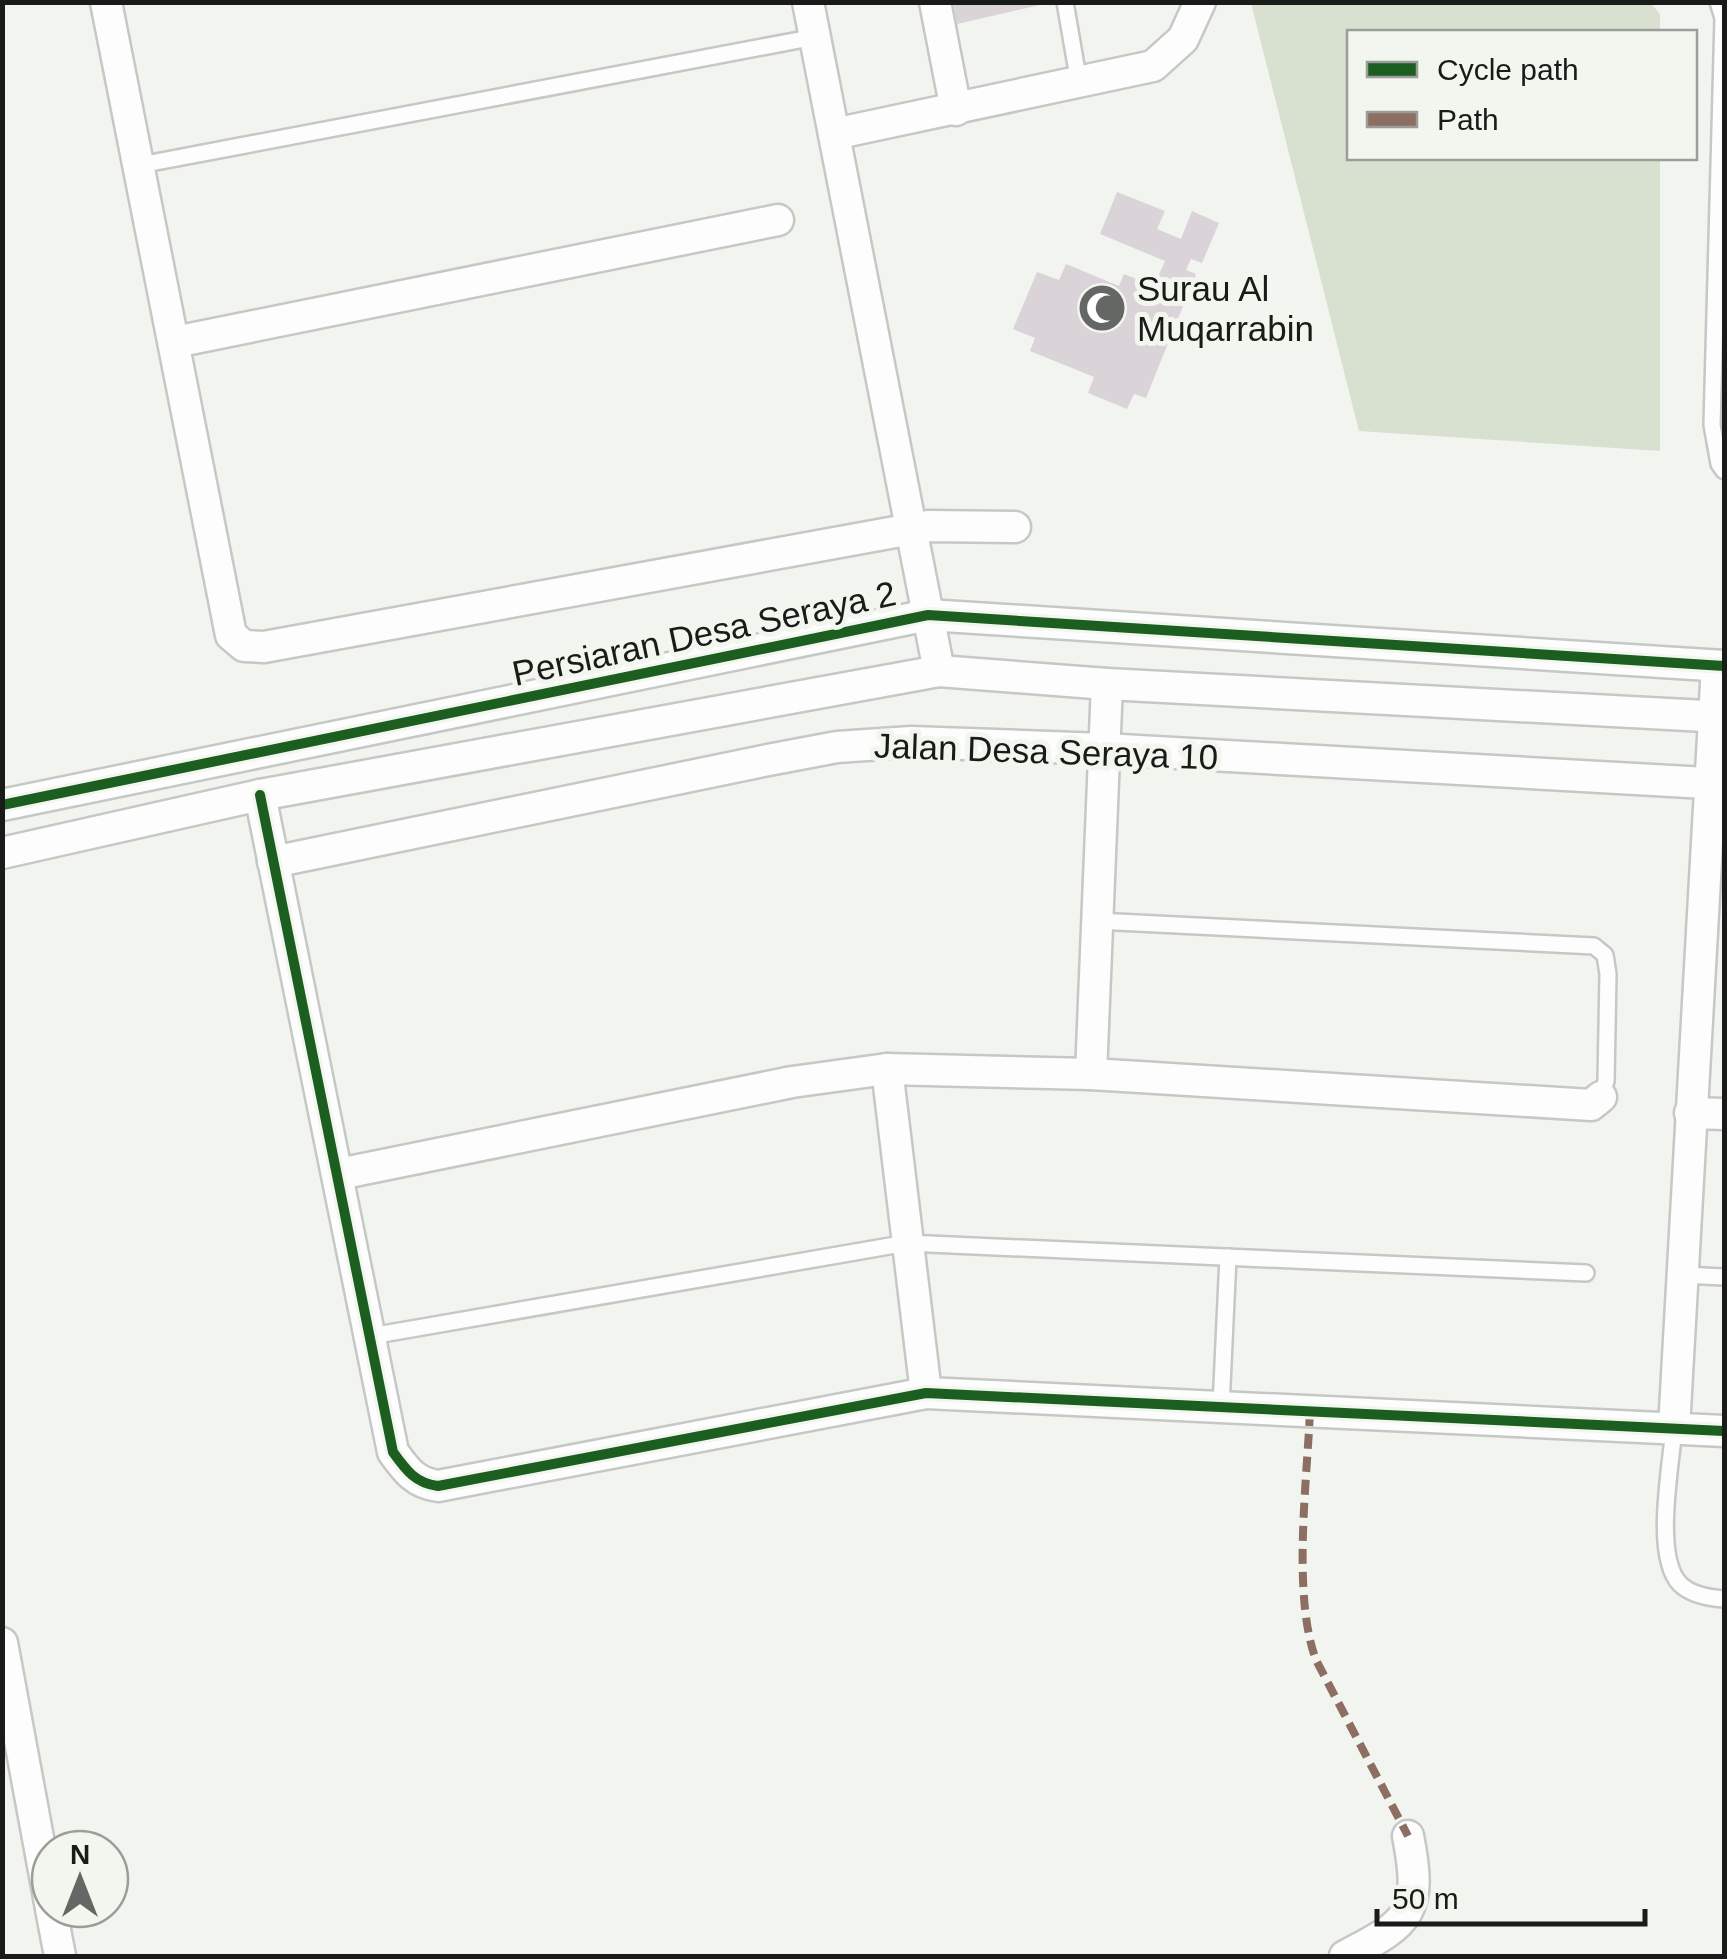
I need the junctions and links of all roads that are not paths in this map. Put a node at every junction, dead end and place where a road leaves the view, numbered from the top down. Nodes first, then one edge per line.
1 (106, 2) edge
2 (808, 2) edge
3 (934, 2) edge
4 (1064, 2) edge
5 (1200, 2) edge
6 (1718, 2) edge
7 (815, 37) junction
8 (1079, 83) junction
9 (956, 110) junction
10 (834, 134) junction
11 (140, 166) junction
12 (778, 220) dead end
13 (175, 342) junction
14 (1724, 471) edge
15 (1015, 527) dead end
16 (913, 528) junction
17 (928, 614) junction
18 (1721, 666) edge
19 (939, 670) junction
20 (1107, 684) junction
21 (1720, 716) edge
22 (1104, 749) junction
23 (1717, 784) edge
24 (260, 795) junction
25 (2, 805) edge
26 (2, 853) edge
27 (273, 862) junction
28 (1098, 921) junction
29 (887, 1069) junction
30 (1092, 1074) junction
31 (1601, 1097) joint
32 (1690, 1113) junction
33 (1724, 1114) edge
34 (339, 1174) junction
35 (908, 1243) junction
36 (1228, 1257) junction
37 (1586, 1273) dead end
38 (1683, 1275) junction
39 (1724, 1277) edge
40 (371, 1336) junction
41 (926, 1393) junction
42 (1221, 1407) junction
43 (1674, 1428) junction
44 (1724, 1431) edge
45 (1724, 1599) edge
46 (2, 1644) edge
47 (36, 1829) edge
48 (1408, 1836) dead end
49 (55, 1929) edge
50 (60, 1956) edge
51 (1345, 1956) edge

1 - 11 street
2 - 7 street
3 - 9 street
4 - 8 lane
5 - 8 street
6 - 14 lane
7 - 10 street
7 - 11 lane
8 - 9 street
9 - 10 street
10 - 16 street
11 - 13 street
12 - 13 street
13 - 16 street
15 - 16 street
16 - 17 street
17 - 18 street, Persiaran Desa Seraya 2
17 - 19 street
17 - 25 street, Persiaran Desa Seraya 2
18 - 21 street
19 - 20 street
19 - 24 street
20 - 21 street
20 - 22 street
21 - 23 street
22 - 23 street, Jalan Desa Seraya 10
22 - 27 street, Jalan Desa Seraya 10
22 - 28 street
23 - 32 street
24 - 26 street
24 - 27 street
27 - 34 street
28 - 30 street
28 - 31 lane
29 - 30 street
29 - 34 street
29 - 35 street
30 - 31 street
32 - 33 street
32 - 38 street
34 - 40 street
35 - 36 lane
35 - 40 lane
35 - 41 street
36 - 37 lane
36 - 42 lane
38 - 39 lane
38 - 43 street
40 - 41 street
41 - 42 street
42 - 43 street
43 - 44 street
43 - 45 lane
46 - 47 street
48 - 51 street
49 - 50 street

